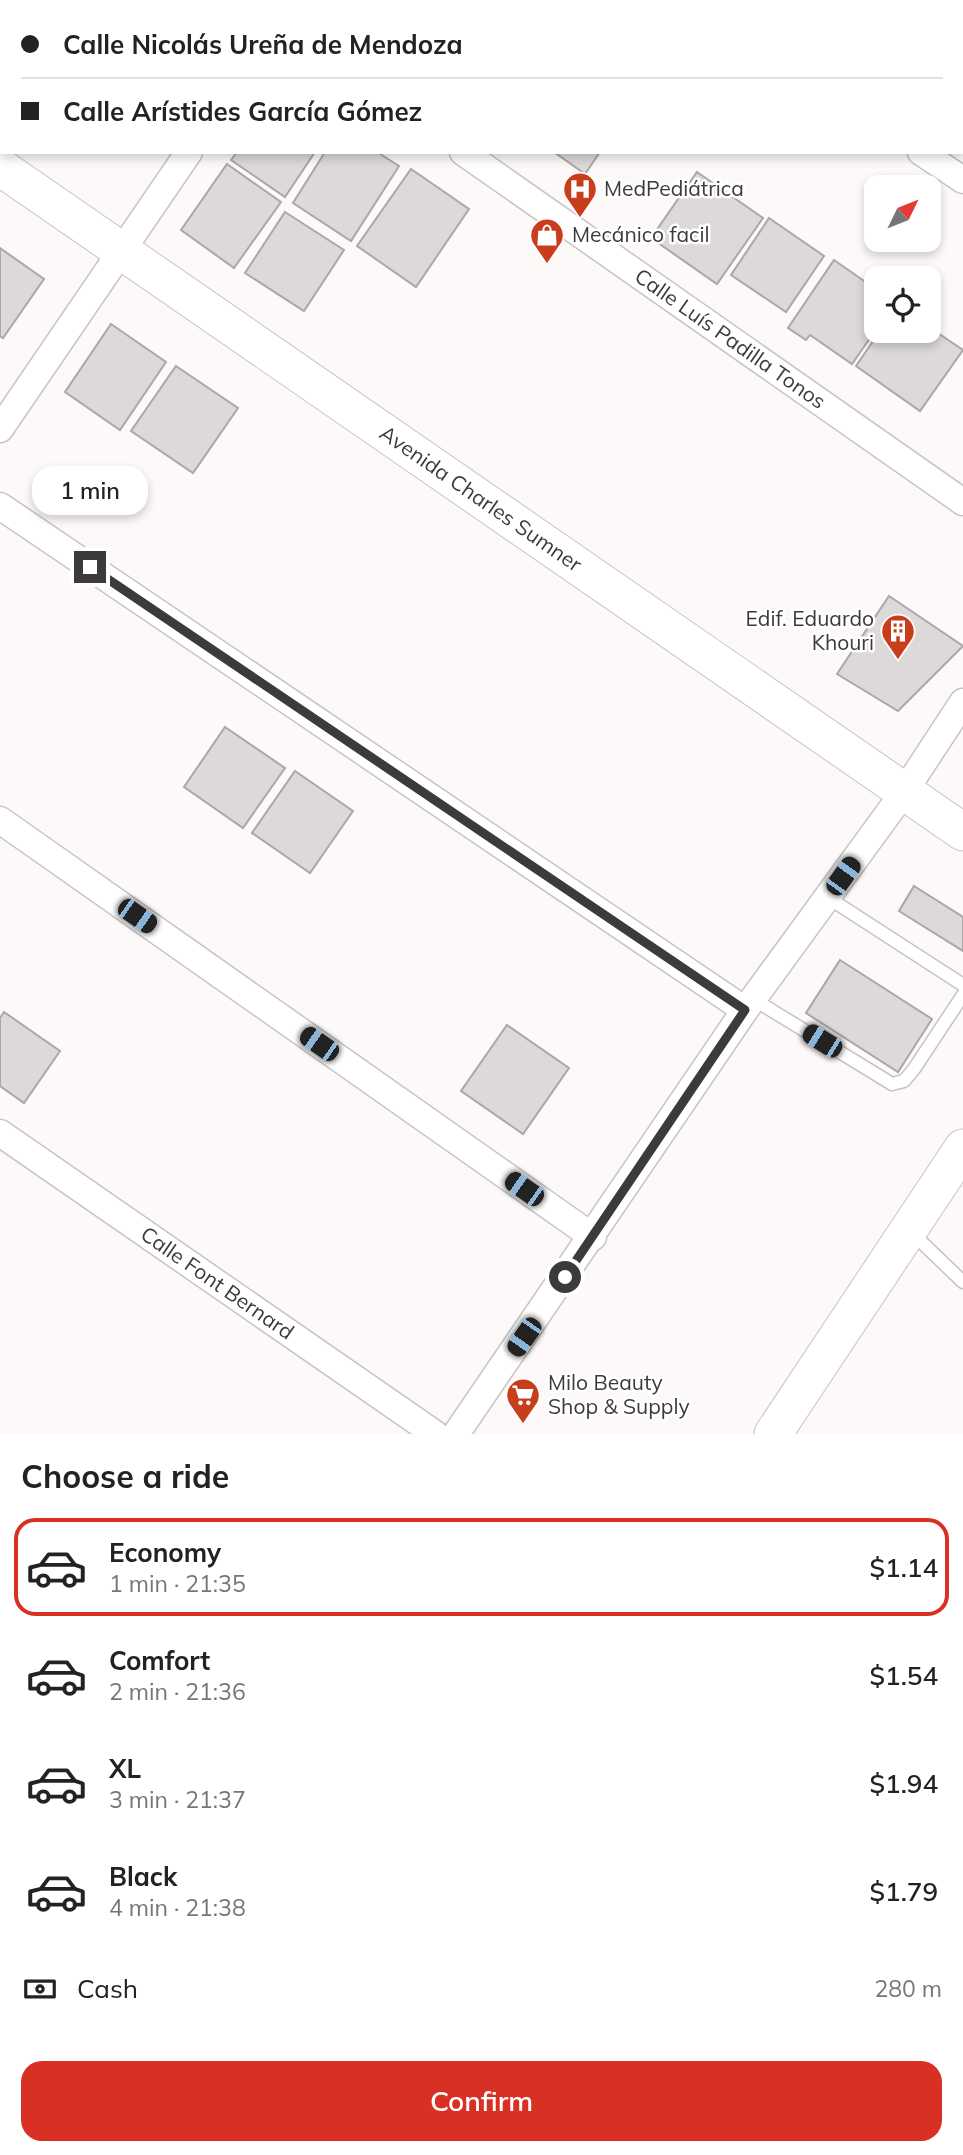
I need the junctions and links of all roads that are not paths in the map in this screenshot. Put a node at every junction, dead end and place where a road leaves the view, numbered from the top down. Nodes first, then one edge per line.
1 (188, 154) edge
2 (466, 154) edge
3 (924, 154) edge
4 (0, 167) edge
5 (963, 180) edge
6 (121, 251) junction
7 (0, 429) edge
8 (963, 502) edge
9 (0, 506) edge
10 (963, 702) edge
11 (904, 792) junction
12 (0, 820) edge
13 (963, 832) edge
14 (827, 897) junction
15 (963, 985) edge
16 (963, 995) edge
17 (749, 1004) junction
18 (0, 1133) edge
19 (963, 1148) edge
20 (908, 1229) junction
21 (593, 1237) junction
22 (963, 1282) edge
23 (435, 1434) edge
24 (456, 1434) edge
25 (773, 1434) edge

1 - 6 street
2 - 8 street, Calle Luís Padilla Tonos
3 - 5 street
4 - 6 street, Avenida Charles Sumner
6 - 7 street
6 - 11 street, Avenida Charles Sumner
9 - 17 street
10 - 11 street
11 - 13 street, Avenida Charles Sumner
11 - 14 street
12 - 21 street
14 - 15 lane
14 - 17 street
16 - 17 lane
17 - 21 street
18 - 23 street, Calle Font Bernard
19 - 20 street
20 - 22 lane
20 - 25 street
21 - 24 street

